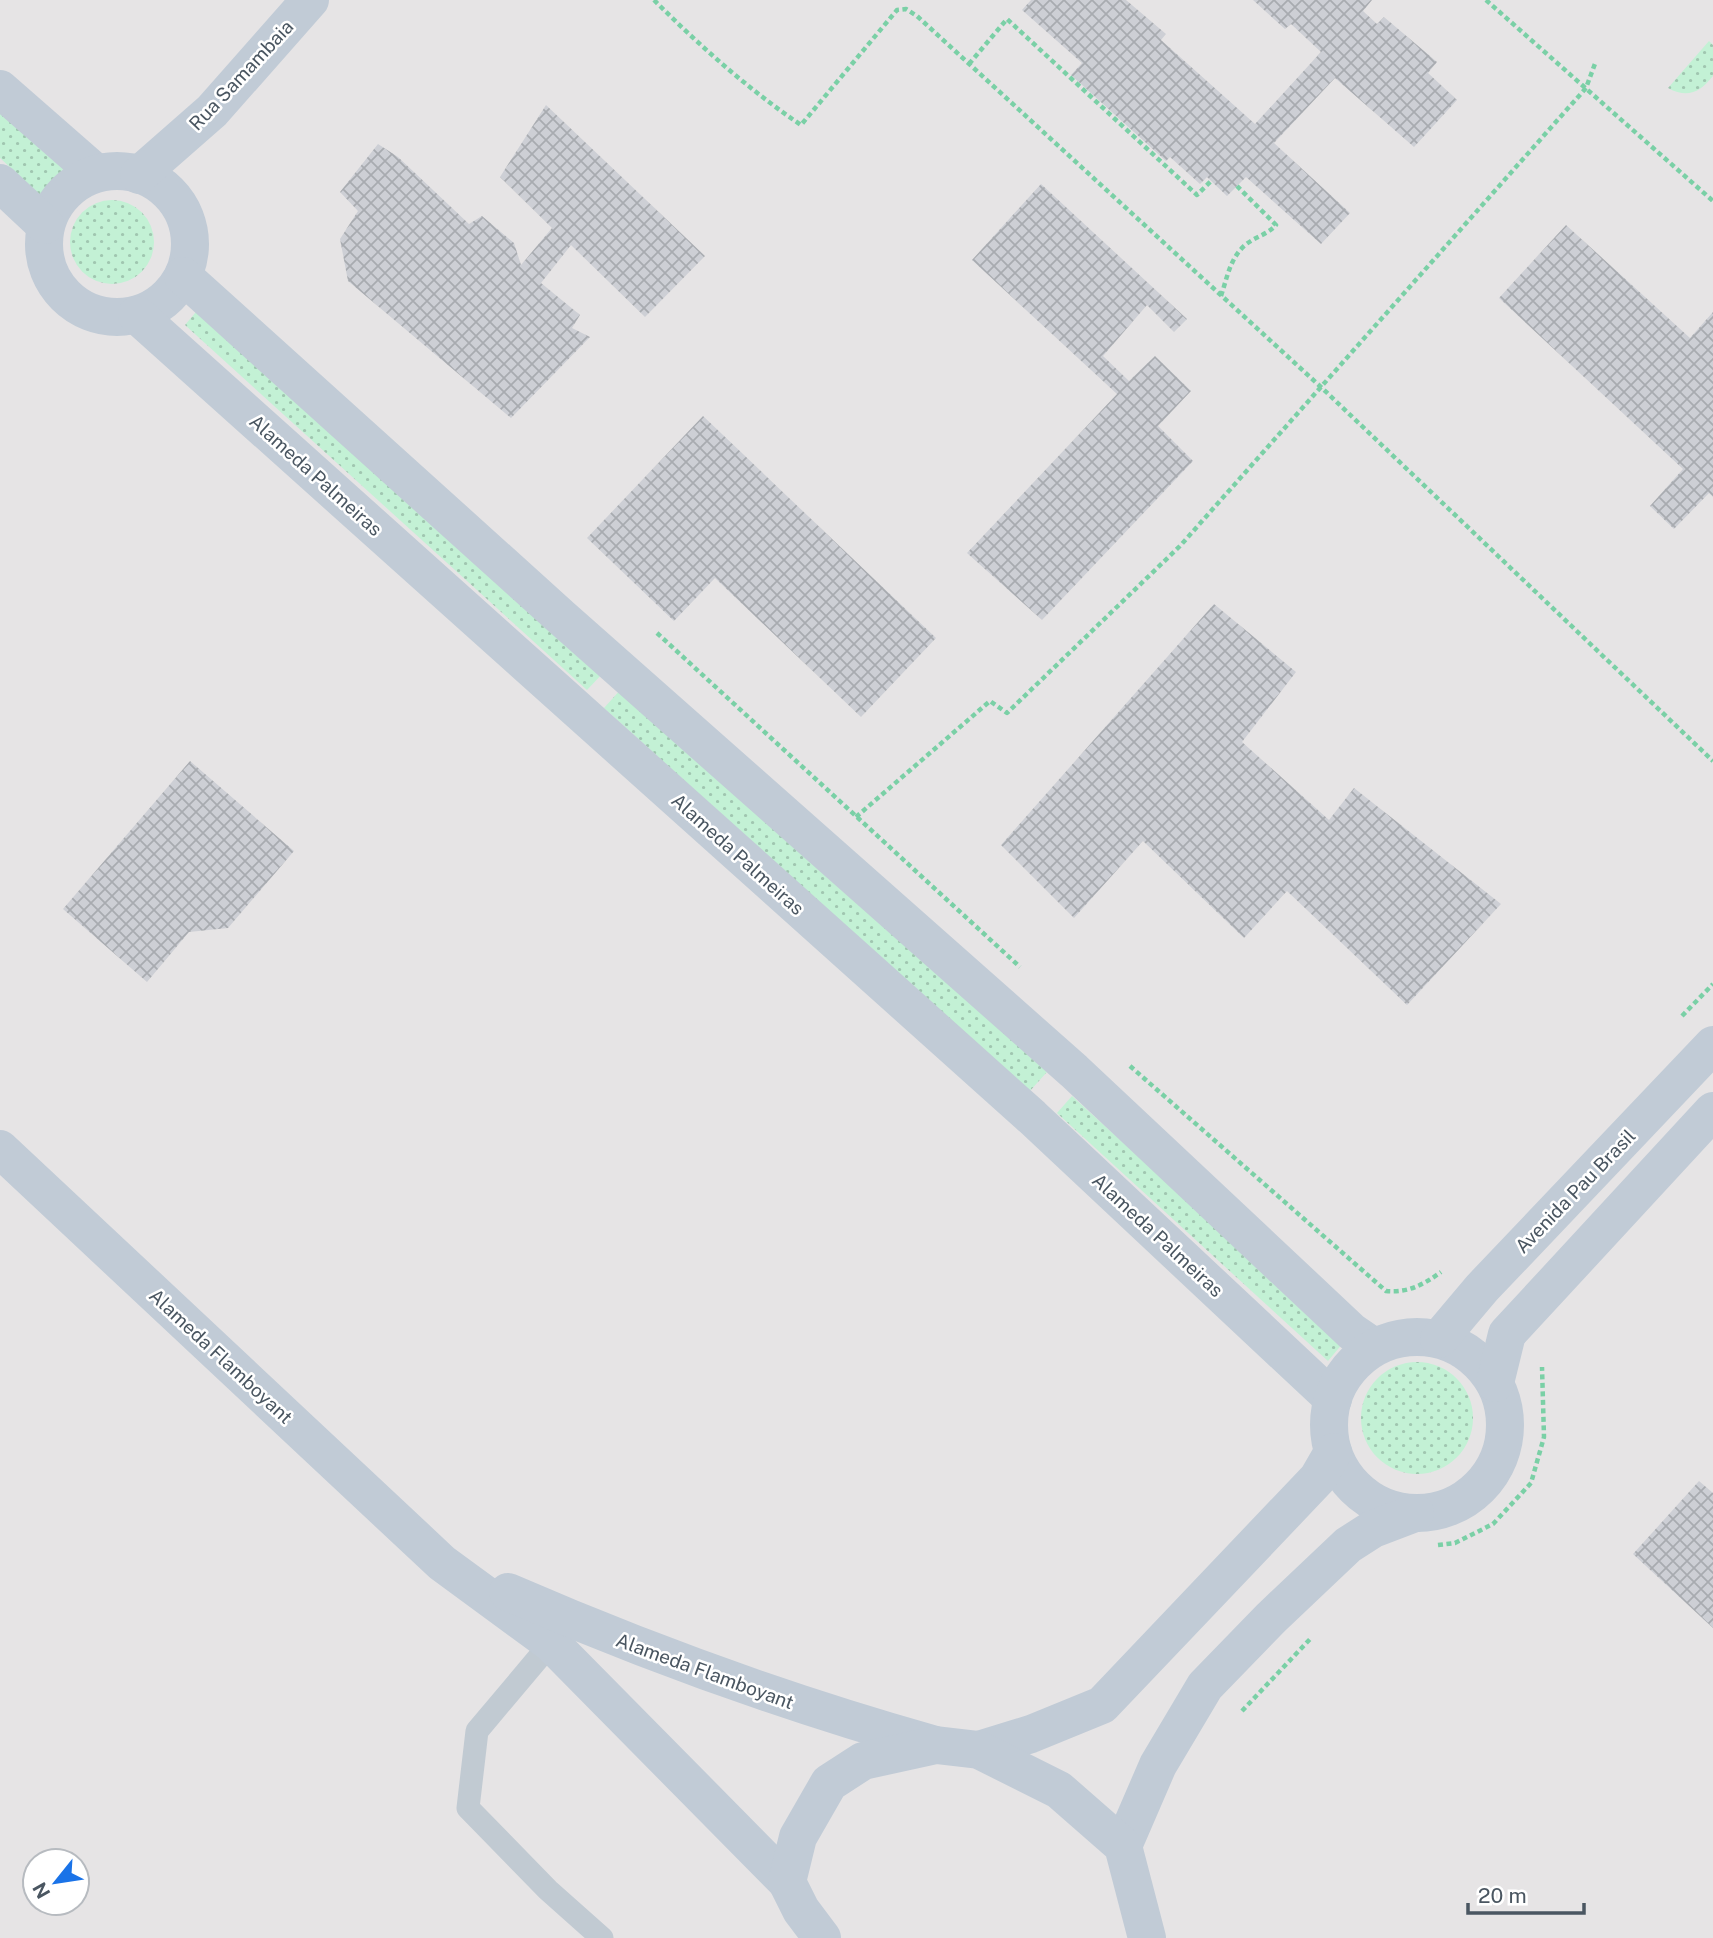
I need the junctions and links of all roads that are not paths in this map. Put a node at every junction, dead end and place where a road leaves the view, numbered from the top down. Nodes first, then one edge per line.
1 (310, 0) edge
2 (0, 89) edge
3 (96, 173) junction
4 (139, 175) junction
5 (0, 183) edge
6 (45, 225) junction
7 (183, 276) junction
8 (137, 315) junction
9 (1713, 1045) edge
10 (1713, 1111) edge
11 (0, 1149) edge
12 (1439, 1339) junction
13 (1374, 1348) junction
14 (1494, 1382) junction
15 (1333, 1399) junction
16 (1333, 1452) junction
17 (1424, 1530) junction
18 (442, 1563) junction
19 (551, 1643) junction
20 (936, 1745) junction
21 (979, 1750) junction
22 (1123, 1846) junction
23 (787, 1882) junction
24 (603, 1938) edge
25 (822, 1938) edge
26 (1147, 1938) edge

1 - 4 street, Rua Samambaia
2 - 3 street
3 - 4 street
3 - 6 street
4 - 7 street
5 - 6 street
6 - 8 street
7 - 8 street
7 - 13 street
8 - 15 street, Alameda Palmeiras
9 - 12 street, Avenida Pau Brasil
10 - 14 street
11 - 18 street, Alameda Flamboyant
12 - 13 street
12 - 14 street
13 - 15 street
14 - 17 street
15 - 16 street
16 - 17 street
16 - 21 street
17 - 22 street
18 - 19 street, Alameda Flamboyant
18 - 20 street, Alameda Flamboyant
19 - 23 street, Alameda Flamboyant
19 - 24 lane
20 - 21 street, Alameda Flamboyant
20 - 23 street, Alameda Flamboyant
21 - 22 street, Alameda Flamboyant
22 - 26 street
23 - 25 street, Alameda Flamboyant

